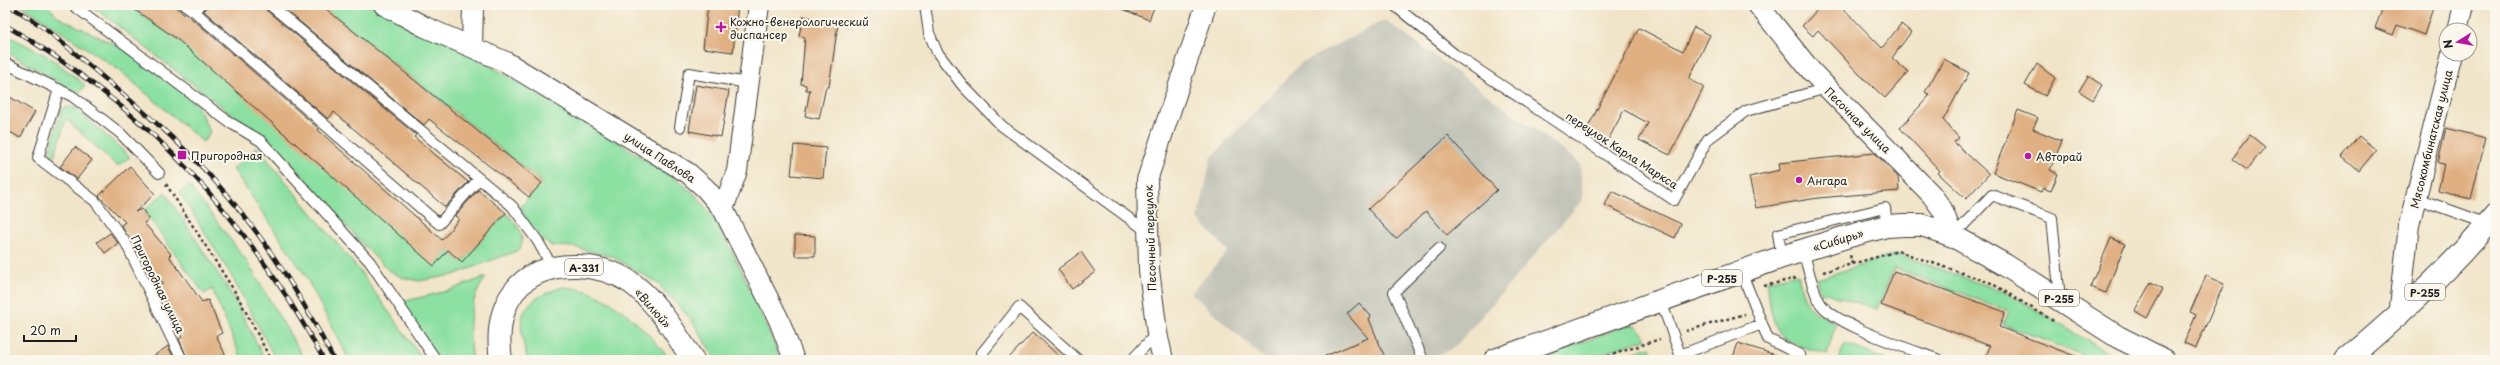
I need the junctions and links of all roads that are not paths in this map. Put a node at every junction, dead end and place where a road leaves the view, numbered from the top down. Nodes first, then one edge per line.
1 (73, 5) edge
2 (185, 5) edge
3 (270, 5) edge
4 (384, 5) edge
5 (473, 5) edge
6 (758, 5) edge
7 (925, 5) edge
8 (1206, 5) edge
9 (1394, 5) edge
10 (1758, 5) edge
11 (2464, 5) edge
12 (197, 8) edge
13 (2460, 22) edge
14 (472, 46) junction
15 (2450, 62) edge
16 (5, 63) edge
17 (748, 83) junction
18 (1827, 88) junction
19 (59, 89) junction
20 (680, 127) dead end
21 (159, 173) road end
22 (479, 179) junction
23 (2416, 198) junction
24 (723, 209) junction
25 (2491, 219) edge
26 (1887, 226) junction
27 (1148, 232) junction
28 (1953, 236) junction
29 (1439, 248) dead end
30 (1803, 250) junction
31 (1782, 258) junction
32 (553, 268) junction
33 (1741, 271) junction
34 (2060, 299) junction
35 (1661, 301) junction
36 (2399, 316) junction
37 (1762, 324) junction
38 (1157, 333) junction
39 (982, 352) dead end
40 (2136, 354) edge
41 (1681, 357) edge
42 (182, 360) edge
43 (436, 360) edge
44 (501, 360) edge
45 (693, 360) edge
46 (794, 360) edge
47 (1078, 360) edge
48 (1132, 360) edge
49 (1164, 360) edge
50 (1423, 360) edge
51 (1495, 360) edge
52 (1798, 360) edge
53 (1939, 360) edge
54 (2164, 360) edge
55 (2346, 360) edge

1 - 43 lane
2 - 12 lane
3 - 22 lane
4 - 14 street, улица Павлова
5 - 14 street
6 - 17 street
7 - 27 lane
8 - 27 street, Песочный переулок
9 - 18 lane, переулок Карла Маркса
10 - 18 street, Песочная улица
11 - 13 street
12 - 22 lane
14 - 24 street, улица Павлова
15 - 23 street, Мясокомбинатская улица
16 - 19 lane
17 - 20 lane
17 - 24 street
18 - 28 street, Песочная улица
19 - 21 lane
19 - 42 lane, Пригородная улица
22 - 32 lane
23 - 25 lane
23 - 36 street, Мясокомбинатская улица
24 - 46 street, улица Павлова
25 - 36 highway, Р-255
26 - 28 highway, «Сибирь» / Р-255
26 - 30 highway, «Сибирь» / Р-255
26 - 31 lane
27 - 38 street, Песочный переулок
28 - 34 highway, «Сибирь» / Р-255
28 - 34 lane
29 - 50 lane
30 - 31 highway, «Сибирь» / Р-255
30 - 53 lane
31 - 33 highway, «Сибирь» / Р-255
32 - 44 highway, «Вилюй» / А-331
32 - 45 highway, «Вилюй» / А-331
33 - 35 highway, «Сибирь» / Р-255
33 - 37 lane
34 - 40 highway, «Сибирь» / Р-255
35 - 41 lane
35 - 51 highway, «Сибирь» / Р-255
36 - 55 highway, Р-255
37 - 41 lane
37 - 52 lane
38 - 48 lane
38 - 49 street, Песочный переулок
39 - 47 lane
40 - 54 highway, «Сибирь» / Р-255

